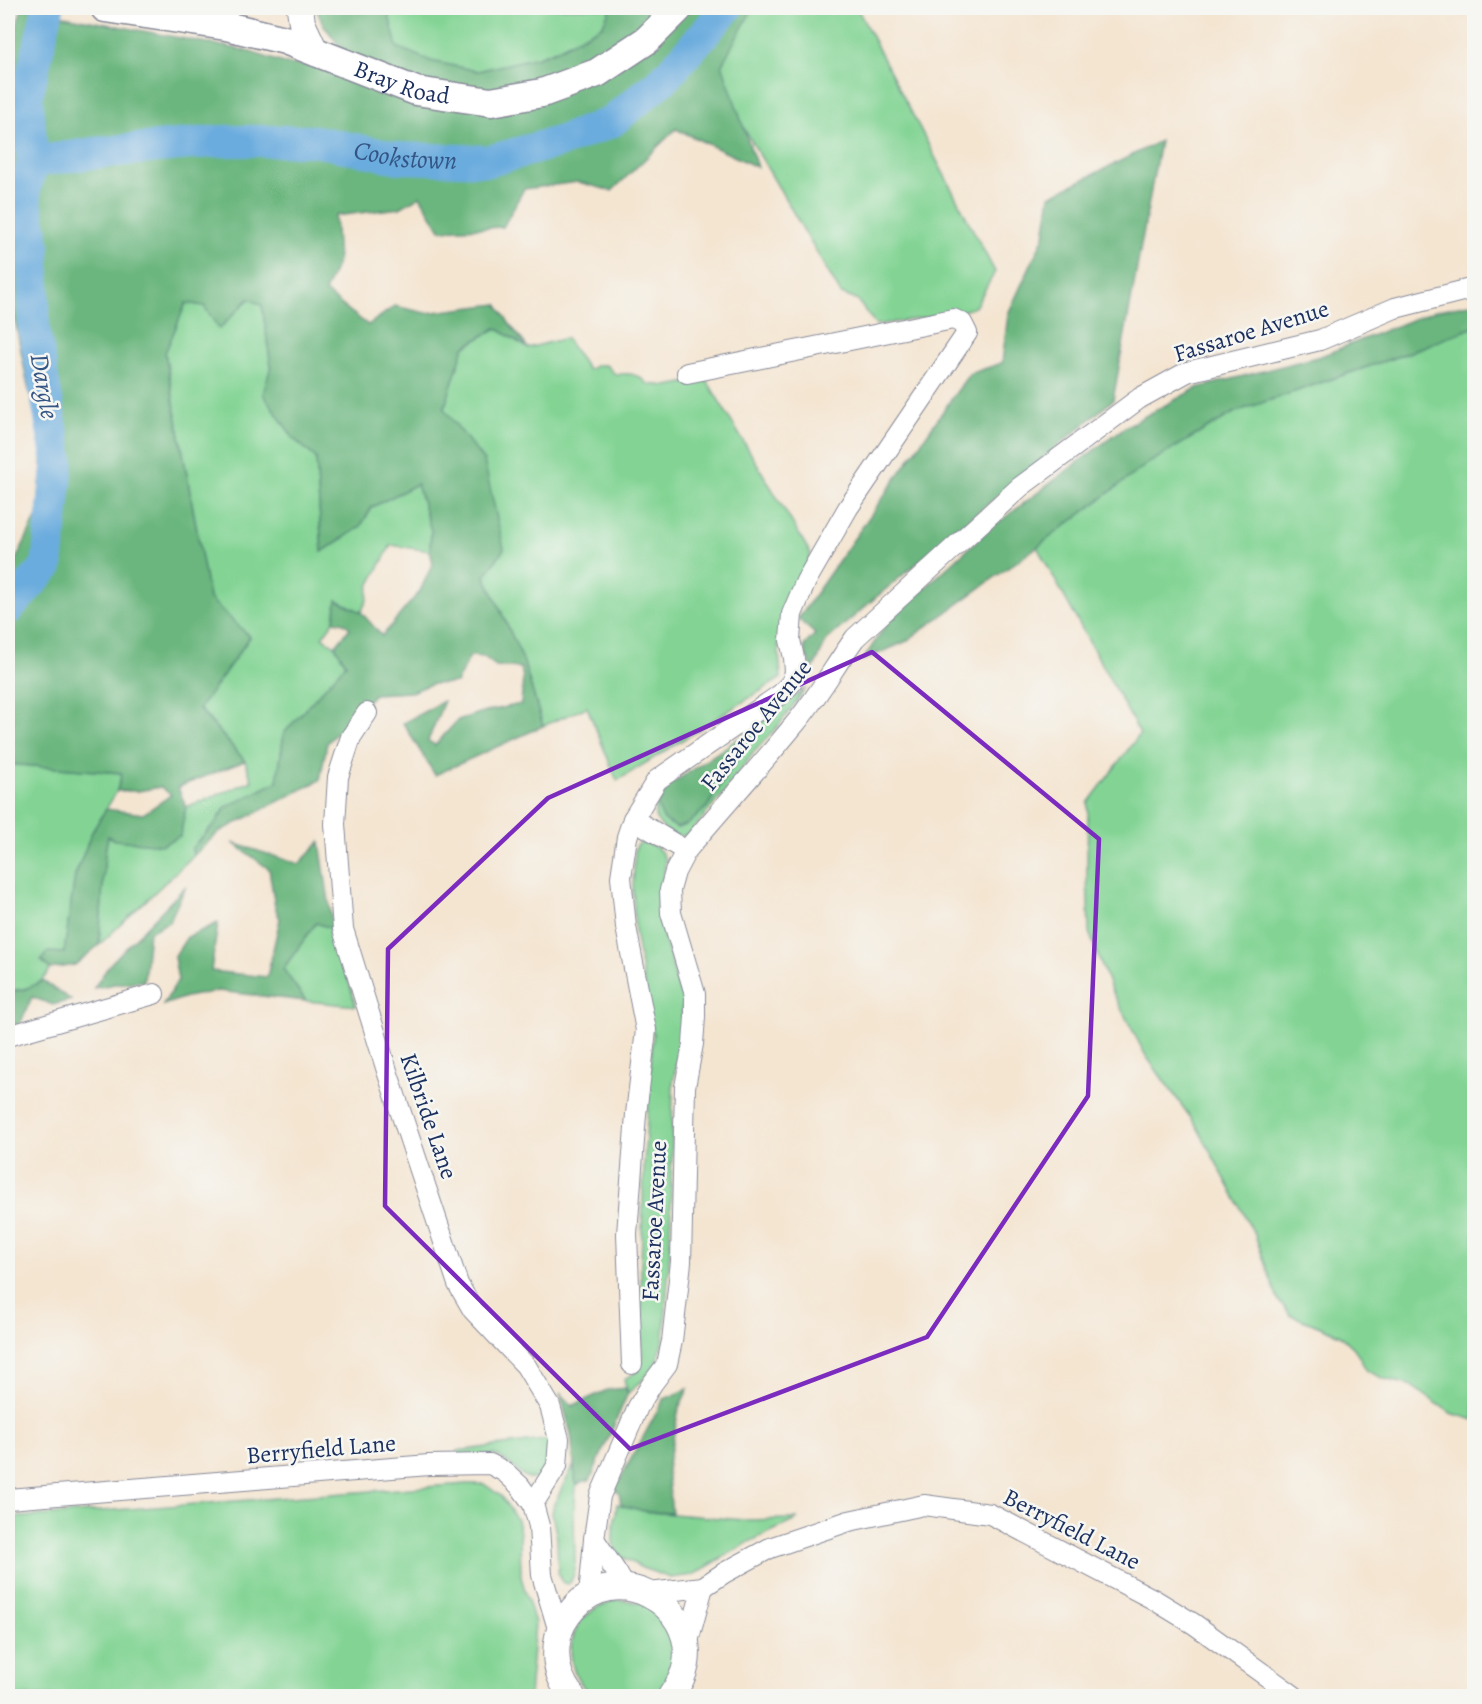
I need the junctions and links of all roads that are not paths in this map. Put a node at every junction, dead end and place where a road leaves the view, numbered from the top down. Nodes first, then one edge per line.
1 (105, 8) edge
2 (300, 8) edge
3 (678, 8) edge
4 (228, 17) edge
5 (316, 53) junction
6 (1474, 288) edge
7 (687, 373) dead end
8 (367, 713) dead end
9 (633, 819) junction
10 (686, 851) junction
11 (154, 994) dead end
12 (8, 1036) edge
13 (632, 1364) dead end
14 (8, 1499) edge
15 (533, 1504) junction
16 (594, 1539) junction
17 (703, 1587) junction
18 (637, 1590) junction
19 (547, 1592) junction
20 (583, 1600) junction
21 (558, 1632) junction
22 (687, 1645) junction
23 (572, 1696) edge
24 (671, 1696) edge
25 (1294, 1696) edge

1 - 4 main road, Bray Road
2 - 5 street
3 - 5 main road, Bray Road
4 - 5 main road, Bray Road
6 - 10 street, Fassaroe Avenue
7 - 9 street
8 - 15 street, Kilbride Lane
9 - 10 street
9 - 13 street
10 - 16 street, Fassaroe Avenue
11 - 12 street
14 - 15 street, Berryfield Lane
15 - 19 street, Berryfield Lane
16 - 18 street
16 - 20 street, Fassaroe Avenue
17 - 18 street, Berryfield Lane
17 - 22 street
17 - 25 street, Berryfield Lane
18 - 20 street
18 - 22 street
19 - 20 street
19 - 21 street, Berryfield Lane
20 - 21 street
21 - 23 street
22 - 24 street

